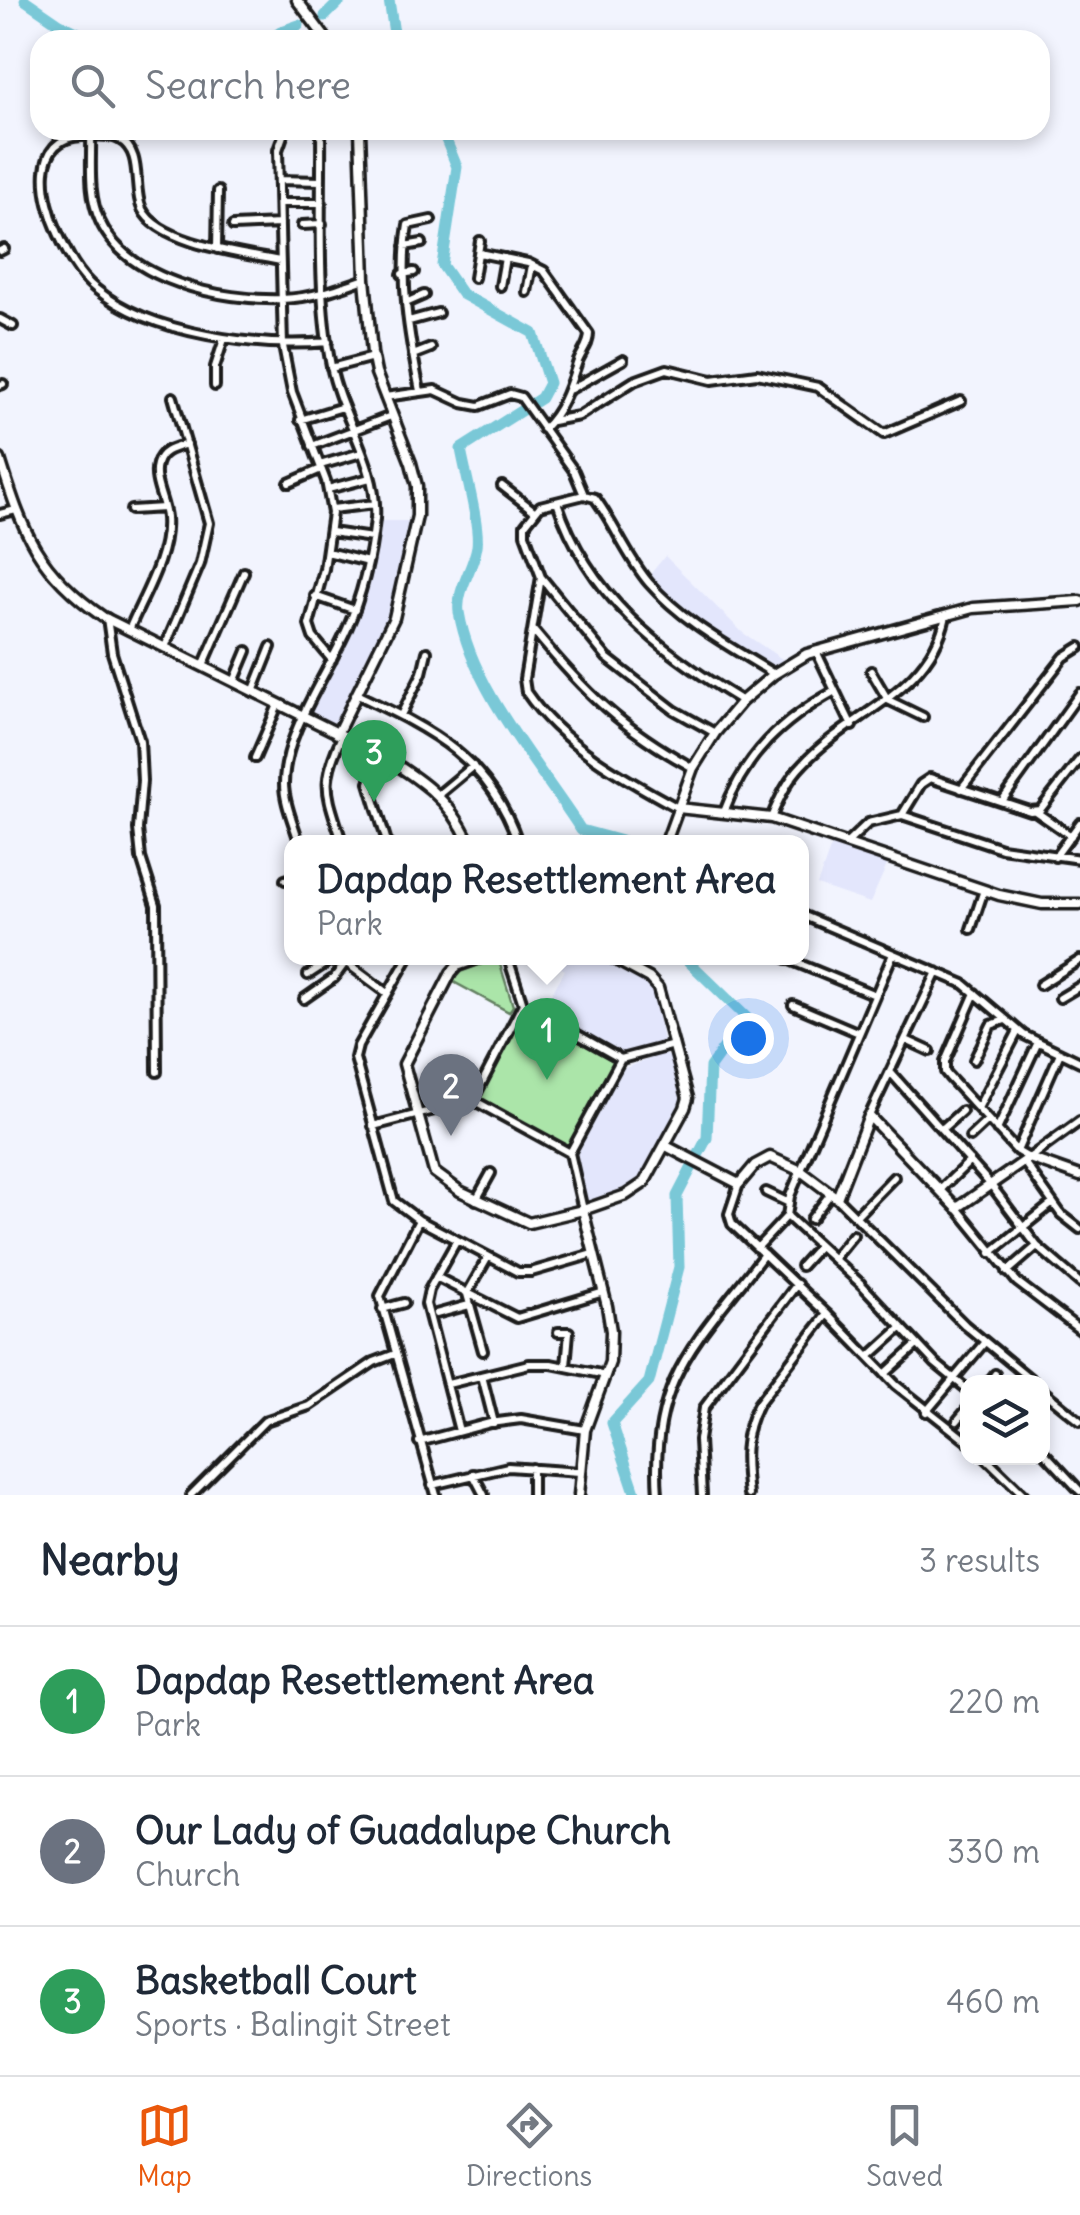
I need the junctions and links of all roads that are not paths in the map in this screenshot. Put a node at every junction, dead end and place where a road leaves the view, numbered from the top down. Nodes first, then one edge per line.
1 (296, 0) edge
2 (319, 30) edge
3 (62, 140) edge
4 (91, 140) edge
5 (119, 140) edge
6 (282, 140) edge
7 (322, 140) edge
8 (360, 140) edge
9 (279, 180) junction
10 (322, 181) junction
11 (218, 191) dead end
12 (322, 202) junction
13 (280, 203) junction
14 (431, 220) dead end
15 (280, 224) junction
16 (322, 224) junction
17 (302, 225) dead end
18 (233, 226) dead end
19 (480, 241) dead end
20 (422, 243) dead end
21 (405, 246) junction
22 (217, 249) junction
23 (479, 253) junction
24 (505, 258) junction
25 (280, 261) junction
26 (532, 265) junction
27 (414, 272) dead end
28 (402, 274) junction
29 (474, 278) dead end
30 (364, 280) junction
31 (500, 286) dead end
32 (527, 292) dead end
33 (324, 294) junction
34 (424, 295) dead end
35 (282, 299) junction
36 (408, 302) junction
37 (438, 313) dead end
38 (0, 318) edge
39 (409, 321) junction
40 (13, 326) dead end
41 (224, 339) junction
42 (328, 342) junction
43 (283, 346) junction
44 (431, 348) dead end
45 (413, 355) junction
46 (373, 357) junction
47 (622, 360) dead end
48 (331, 368) junction
49 (214, 386) dead end
50 (570, 390) junction
51 (420, 391) junction
52 (174, 397) dead end
53 (385, 397) junction
54 (961, 401) dead end
55 (342, 407) junction
56 (392, 416) junction
57 (300, 420) junction
58 (552, 420) junction
59 (543, 429) junction
60 (351, 430) junction
61 (187, 444) junction
62 (312, 446) junction
63 (361, 453) junction
64 (1, 465) edge
65 (320, 467) junction
66 (370, 478) junction
67 (289, 483) dead end
68 (502, 486) dead end
69 (328, 488) junction
70 (5, 492) edge
71 (584, 495) junction
72 (557, 502) junction
73 (375, 504) junction
74 (164, 508) junction
75 (332, 509) junction
76 (16, 510) junction
77 (131, 510) dead end
78 (533, 510) junction
79 (0, 514) edge
80 (331, 532) junction
81 (372, 538) junction
82 (327, 552) junction
83 (368, 562) junction
84 (244, 572) dead end
85 (541, 578) junction
86 (131, 592) dead end
87 (315, 596) junction
88 (143, 597) junction
89 (1080, 601) edge
90 (355, 610) junction
91 (946, 615) junction
92 (107, 618) junction
93 (532, 629) junction
94 (129, 630) junction
95 (165, 647) junction
96 (271, 647) dead end
97 (1080, 647) edge
98 (248, 651) dead end
99 (816, 651) junction
100 (427, 652) dead end
101 (332, 660) junction
102 (203, 666) junction
103 (871, 671) dead end
104 (774, 674) junction
105 (234, 682) junction
106 (253, 692) junction
107 (835, 692) junction
108 (1080, 693) edge
109 (358, 695) junction
110 (888, 700) junction
111 (742, 701) junction
112 (278, 705) junction
113 (401, 716) junction
114 (924, 717) dead end
115 (303, 718) junction
116 (852, 726) junction
117 (716, 732) junction
118 (340, 735) junction
119 (378, 753) junction
120 (256, 758) dead end
121 (1080, 759) edge
122 (473, 766) junction
123 (694, 768) junction
124 (1070, 772) junction
125 (1080, 776) edge
126 (284, 786) junction
127 (272, 787) dead end
128 (961, 789) junction
129 (438, 795) junction
130 (1002, 802) junction
131 (678, 808) junction
132 (1035, 811) junction
133 (724, 812) junction
134 (902, 815) junction
135 (770, 818) junction
136 (1080, 823) edge
137 (297, 835) edge
138 (340, 835) edge
139 (384, 835) edge
140 (464, 835) edge
141 (515, 835) edge
142 (668, 835) edge
143 (1071, 836) junction
144 (847, 843) junction
145 (1056, 857) junction
146 (1080, 859) edge
147 (984, 890) junction
148 (1080, 904) edge
149 (809, 919) edge
150 (970, 930) dead end
151 (893, 954) junction
152 (1080, 960) edge
153 (329, 965) edge
154 (338, 965) edge
155 (348, 965) edge
156 (404, 965) edge
157 (460, 965) edge
158 (510, 965) edge
159 (631, 965) edge
160 (802, 965) edge
161 (937, 972) junction
162 (308, 976) dead end
163 (1040, 985) dead end
164 (1080, 986) edge
165 (387, 993) junction
166 (975, 993) junction
167 (875, 995) junction
168 (1060, 998) dead end
169 (304, 999) dead end
170 (522, 1004) junction
171 (793, 1006) dead end
172 (1005, 1020) junction
173 (1018, 1031) junction
174 (859, 1032) junction
175 (906, 1040) junction
176 (1038, 1042) junction
177 (675, 1044) junction
178 (930, 1051) dead end
179 (1060, 1054) junction
180 (621, 1060) junction
181 (974, 1060) dead end
182 (1080, 1062) edge
183 (157, 1072) dead end
184 (891, 1073) junction
185 (472, 1100) junction
186 (978, 1108) junction
187 (962, 1111) dead end
188 (416, 1113) junction
189 (870, 1116) junction
190 (988, 1120) junction
191 (1080, 1122) edge
192 (372, 1126) junction
193 (942, 1128) junction
194 (996, 1130) junction
195 (970, 1137) dead end
196 (666, 1146) junction
197 (1017, 1150) junction
198 (570, 1153) junction
199 (1026, 1160) junction
200 (970, 1161) junction
201 (801, 1171) junction
202 (491, 1173) dead end
203 (1080, 1176) edge
204 (894, 1177) dead end
205 (740, 1184) junction
206 (991, 1185) junction
207 (940, 1190) junction
208 (766, 1192) dead end
209 (834, 1195) junction
210 (476, 1200) junction
211 (788, 1202) junction
212 (1053, 1203) junction
213 (957, 1208) junction
214 (583, 1210) junction
215 (786, 1216) junction
216 (856, 1216) junction
217 (419, 1220) junction
218 (811, 1220) dead end
219 (1022, 1228) junction
220 (1080, 1229) edge
221 (854, 1236) dead end
222 (457, 1240) junction
223 (820, 1246) junction
224 (1037, 1246) junction
225 (761, 1251) junction
226 (990, 1253) junction
227 (592, 1254) junction
228 (488, 1257) junction
229 (834, 1258) junction
230 (801, 1266) dead end
231 (1007, 1272) junction
232 (436, 1277) junction
233 (1080, 1283) edge
234 (797, 1284) junction
235 (604, 1292) junction
236 (467, 1294) junction
237 (404, 1304) dead end
238 (469, 1305) junction
239 (382, 1309) junction
240 (436, 1314) dead end
241 (827, 1314) junction
242 (901, 1328) junction
243 (1080, 1330) edge
244 (558, 1332) dead end
245 (984, 1343) junction
246 (917, 1345) junction
247 (483, 1351) dead end
248 (395, 1354) junction
249 (869, 1357) junction
250 (566, 1366) junction
251 (885, 1374) junction
252 (606, 1375) junction
253 (1025, 1375) edge
254 (482, 1376) junction
255 (954, 1380) junction
256 (448, 1384) junction
257 (960, 1384) edge
258 (1050, 1397) edge
259 (926, 1412) junction
260 (960, 1417) edge
261 (957, 1421) dead end
262 (1080, 1421) edge
263 (494, 1422) junction
264 (585, 1430) junction
265 (459, 1431) junction
266 (960, 1436) edge
267 (419, 1442) junction
268 (1050, 1459) edge
269 (994, 1465) edge
270 (532, 1468) junction
271 (580, 1472) junction
272 (474, 1474) junction
273 (432, 1485) junction
274 (1080, 1491) edge
275 (191, 1495) edge
276 (436, 1495) edge
277 (484, 1495) edge
278 (532, 1495) edge
279 (579, 1495) edge
280 (658, 1495) edge
281 (702, 1495) edge
282 (748, 1495) edge
283 (1024, 1495) edge

1 - 2 street
3 - 41 street
4 - 35 street
5 - 22 street
6 - 9 street
7 - 10 street
8 - 30 street
9 - 10 street
9 - 13 street
10 - 12 street
11 - 22 street
12 - 13 street
12 - 16 street
13 - 15 street
14 - 21 street
15 - 18 street
15 - 25 street
16 - 17 street
16 - 33 street
19 - 23 street
20 - 21 street
21 - 28 street
22 - 25 street
23 - 24 street
23 - 29 street
24 - 26 street
24 - 31 street
25 - 35 street
26 - 32 street
26 - 50 street
27 - 28 street
28 - 36 street
30 - 33 street
30 - 46 street
33 - 35 street
33 - 42 street
34 - 36 street
35 - 43 street
36 - 39 street
37 - 39 street
38 - 40 street
39 - 45 street
41 - 43 street
41 - 49 street
42 - 43 street
42 - 48 street
43 - 57 street
44 - 45 street
45 - 51 street
46 - 48 street
46 - 53 street
47 - 50 street
48 - 55 street
50 - 58 street
51 - 53 street
51 - 59 street
52 - 61 street
53 - 56 street
54 - 58 street
55 - 57 street
55 - 60 street
56 - 60 street
56 - 109 street
57 - 62 street
58 - 59 street
59 - 71 street
60 - 62 street
60 - 63 street
61 - 74 street
61 - 95 street
62 - 65 street
63 - 65 street
63 - 66 street
64 - 70 street
65 - 67 street
65 - 69 street
66 - 69 street
66 - 73 street
68 - 78 street
69 - 75 street
70 - 76 street
71 - 72 street
71 - 104 street
72 - 78 street
72 - 111 street
73 - 75 street
73 - 81 street
74 - 77 street
74 - 88 street
75 - 80 street
76 - 79 street
76 - 92 street
78 - 85 street
80 - 81 street
80 - 82 street
81 - 83 street
82 - 83 street
82 - 87 street
83 - 90 street
84 - 102 street
85 - 93 street
85 - 117 street
86 - 88 street
87 - 90 street
87 - 101 street
88 - 94 street
89 - 91 street
90 - 101 street
91 - 99 street
91 - 110 street
92 - 94 street
92 - 183 street
93 - 123 street
93 - 131 street
94 - 95 street
95 - 102 street
96 - 106 street
97 - 128 street
98 - 105 street
99 - 104 street
99 - 107 street
100 - 113 street
101 - 115 street
102 - 105 street
103 - 110 street
104 - 111 street
105 - 106 street
106 - 112 street
107 - 116 street
107 - 133 street
108 - 130 street
109 - 113 street
109 - 118 street
110 - 114 street
110 - 116 street
111 - 117 street
112 - 115 street
112 - 120 street
113 - 122 street
115 - 118 street
115 - 126 street
116 - 135 street
117 - 123 street
118 - 119 street
118 - 138 street
119 - 129 street
119 - 139 street
121 - 124 street
122 - 129 street
122 - 141 street
123 - 131 street
124 - 125 street
124 - 132 street
126 - 127 street
126 - 137 street
128 - 130 street
128 - 134 street
129 - 140 street
130 - 132 street
131 - 133 street
131 - 142 street
132 - 143 street
133 - 135 street
134 - 144 street
134 - 145 street
135 - 144 street
136 - 143 street
143 - 145 street
144 - 147 street
145 - 146 street
147 - 148 street
147 - 150 street
149 - 151 street
151 - 161 street
151 - 167 street
152 - 163 street
153 - 162 street
154 - 169 street
155 - 165 street
156 - 165 street
157 - 188 street
158 - 170 street
159 - 177 street
160 - 167 street
161 - 166 street
161 - 175 street
164 - 168 street
165 - 192 street
166 - 172 street
166 - 186 street
167 - 174 street
170 - 180 street
170 - 185 street
171 - 174 street
172 - 173 street
172 - 181 street
173 - 176 street
173 - 186 street
174 - 201 street
175 - 178 street
175 - 184 street
176 - 179 street
176 - 194 street
177 - 180 street
177 - 196 street
179 - 182 street
179 - 197 street
180 - 198 street
184 - 189 street
184 - 193 street
185 - 188 street
185 - 198 street
186 - 190 street
187 - 193 street
188 - 192 street
188 - 210 street
189 - 207 street
189 - 209 street
190 - 194 street
190 - 195 street
191 - 199 street
192 - 217 street
193 - 200 street
194 - 197 street
196 - 205 street
196 - 214 street
197 - 199 street
198 - 214 street
199 - 203 street
199 - 206 street
199 - 212 street
200 - 206 street
200 - 207 street
201 - 205 street
201 - 209 street
201 - 211 street
202 - 210 street
204 - 216 street
205 - 225 street
206 - 213 street
206 - 219 street
207 - 213 street
208 - 211 street
209 - 216 street
209 - 218 street
210 - 214 street
211 - 215 street
212 - 219 street
212 - 220 street
213 - 226 street
214 - 227 street
215 - 223 street
215 - 225 street
216 - 245 street
217 - 222 street
217 - 239 street
219 - 224 street
219 - 226 street
221 - 229 street
222 - 228 street
222 - 232 street
223 - 229 street
223 - 230 street
224 - 231 street
224 - 233 street
225 - 234 street
225 - 280 street
226 - 231 street
227 - 228 street
227 - 235 street
228 - 236 street
229 - 242 street
231 - 243 street
232 - 236 street
232 - 256 street
234 - 241 street
234 - 281 street
235 - 236 street
235 - 252 street
236 - 238 street
237 - 239 street
238 - 240 street
238 - 247 street
239 - 248 street
241 - 249 street
241 - 282 street
242 - 246 street
242 - 249 street
244 - 250 street
245 - 253 street
245 - 255 street
246 - 251 street
246 - 255 street
248 - 267 street
248 - 275 street
249 - 251 street
250 - 252 street
250 - 254 street
251 - 259 street
252 - 264 street
254 - 256 street
254 - 263 street
255 - 257 street
255 - 259 street
256 - 265 street
258 - 262 street
259 - 266 street
260 - 261 street
263 - 264 street
263 - 265 street
264 - 271 street
265 - 267 street
267 - 273 street
268 - 274 street
269 - 283 street
270 - 271 street
270 - 272 street
270 - 278 street
271 - 279 street
272 - 273 street
272 - 277 street
273 - 276 street

